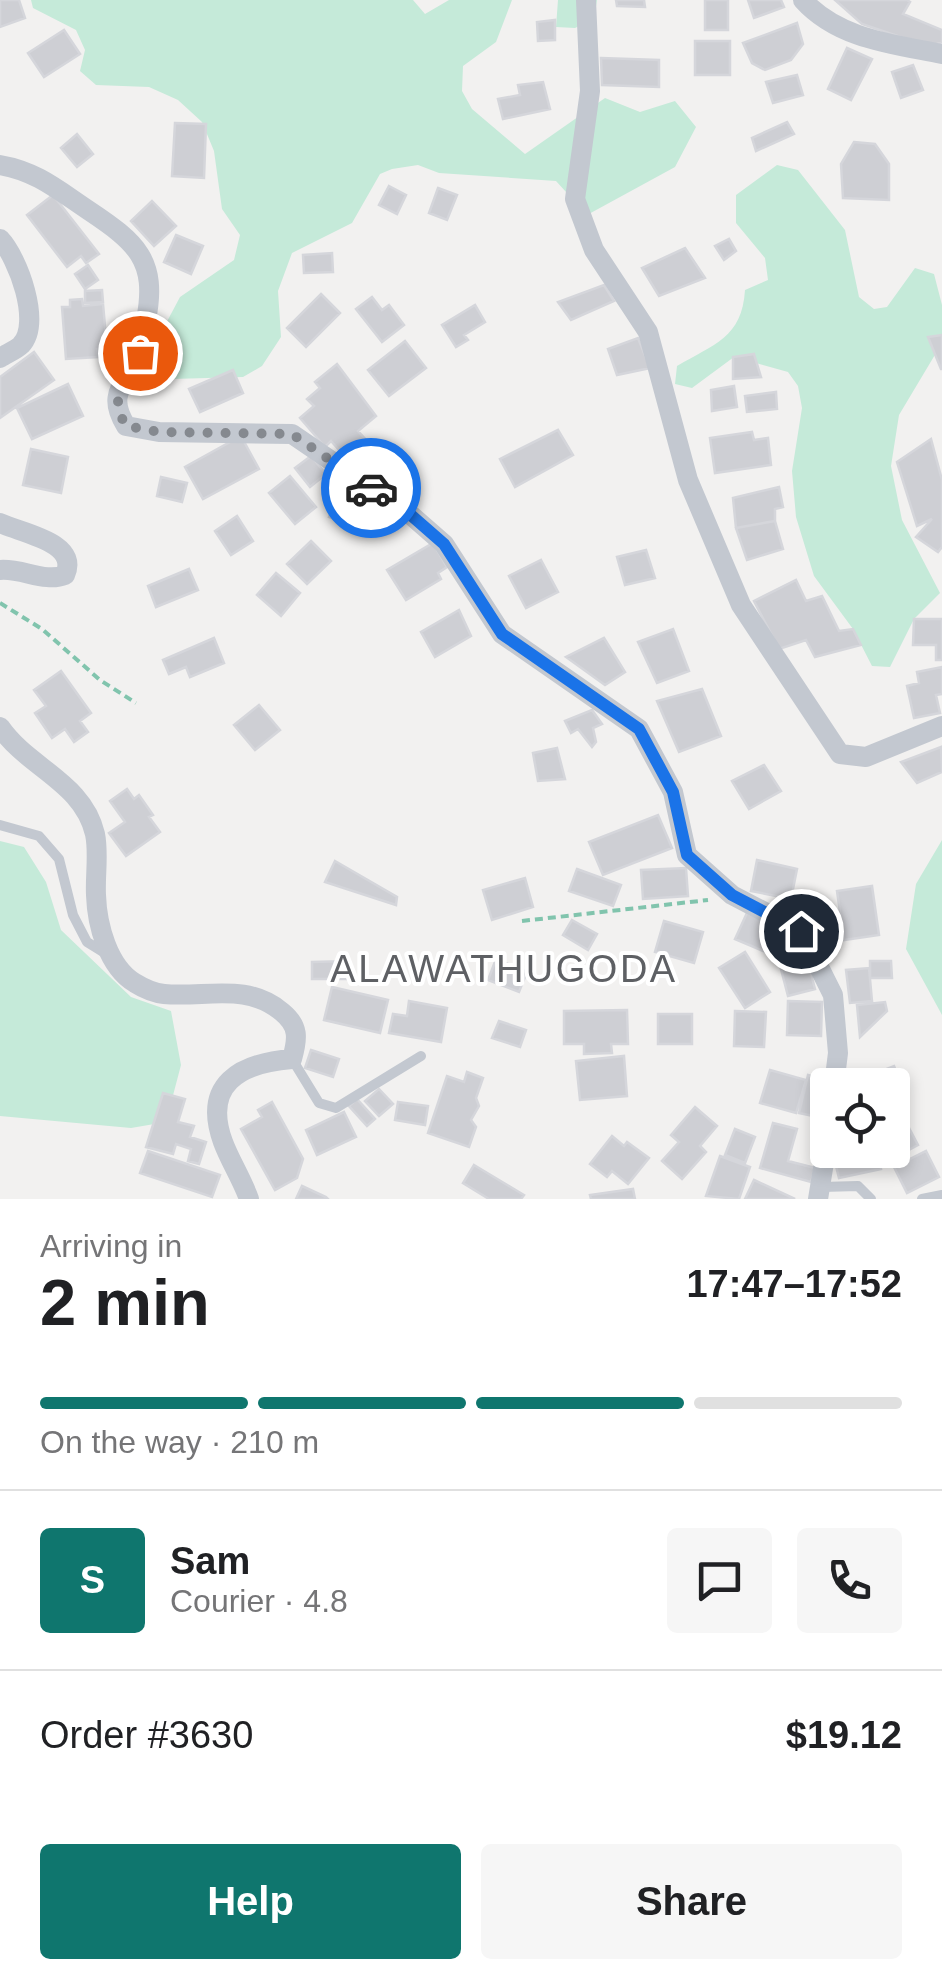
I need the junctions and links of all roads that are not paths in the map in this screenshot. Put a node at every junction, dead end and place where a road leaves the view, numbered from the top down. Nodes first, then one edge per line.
1 (586, 0) edge
2 (803, 0) edge
3 (942, 54) edge
4 (0, 166) edge
5 (0, 239) edge
6 (0, 358) edge
7 (0, 523) edge
8 (0, 570) edge
9 (942, 726) edge
10 (0, 727) edge
11 (0, 826) edge
12 (109, 956) junction
13 (421, 1056) dead end
14 (292, 1058) junction
15 (836, 1068) edge
16 (824, 1168) edge
17 (820, 1193) edge
18 (942, 1195) edge
19 (249, 1199) edge
20 (871, 1199) edge
21 (922, 1199) edge

1 - 9 street
2 - 3 street
4 - 15 street
5 - 6 street
7 - 8 street
10 - 12 street
11 - 12 lane
12 - 14 street
13 - 14 lane
14 - 19 street
16 - 17 street
17 - 20 lane
18 - 21 lane

